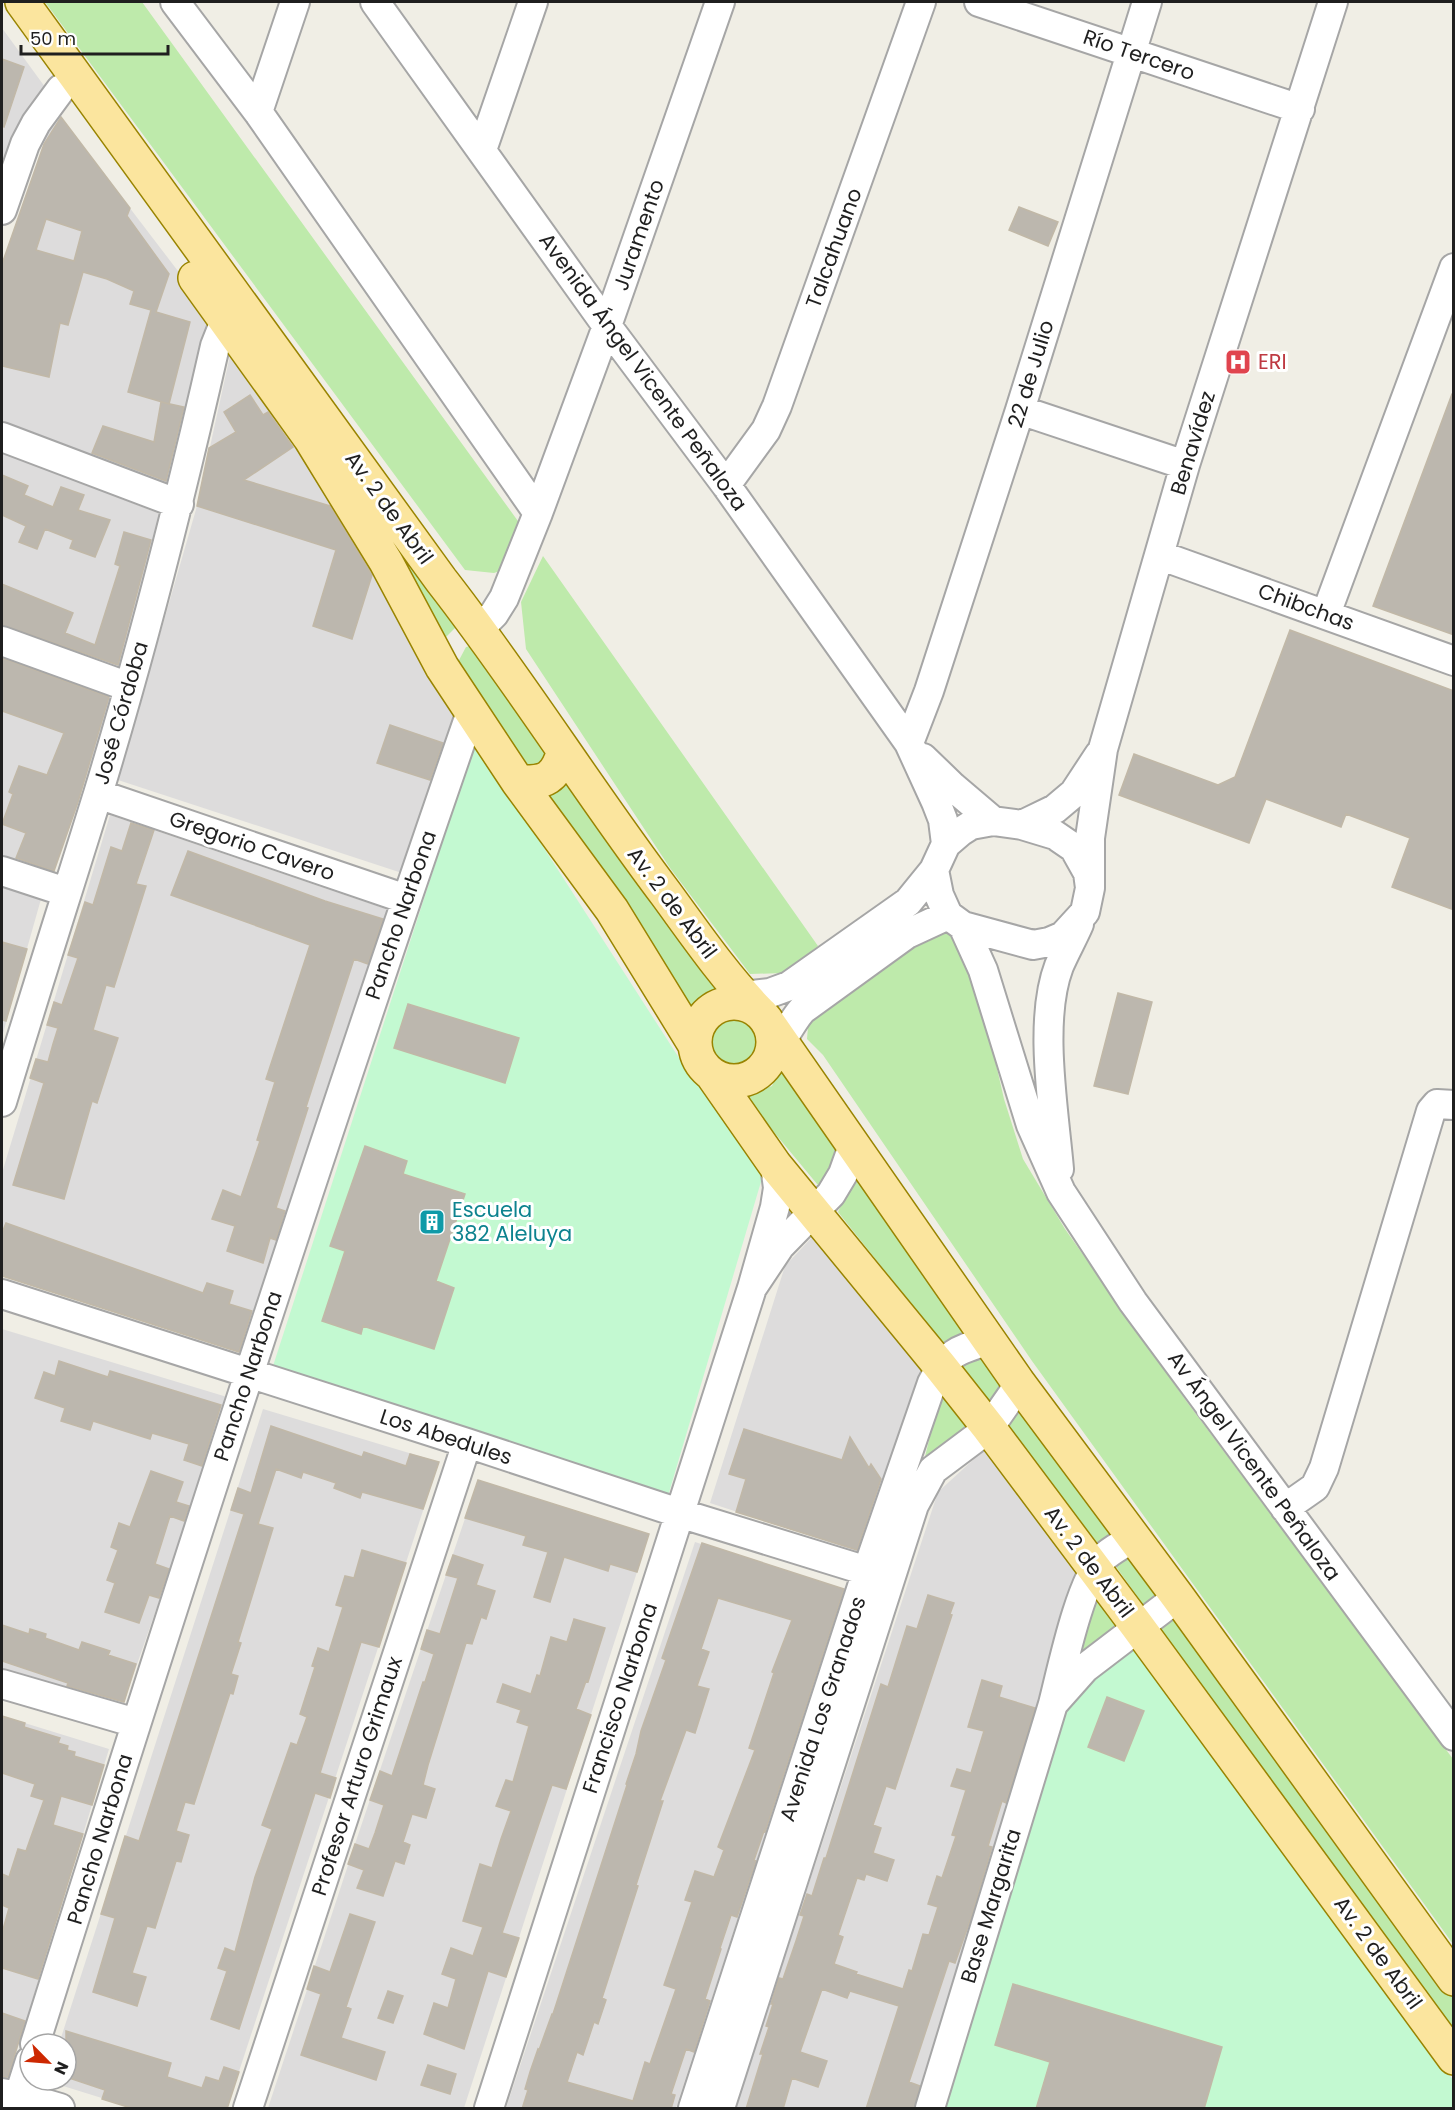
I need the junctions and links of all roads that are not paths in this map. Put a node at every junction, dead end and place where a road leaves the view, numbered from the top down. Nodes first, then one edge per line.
1 (22, 2) edge
2 (176, 2) edge
3 (295, 2) edge
4 (375, 2) edge
5 (533, 2) edge
6 (720, 2) edge
7 (921, 2) edge
8 (979, 2) edge
9 (1147, 2) edge
10 (1333, 2) edge
11 (2, 8) edge
12 (1130, 52) junction
13 (61, 89) junction
14 (1300, 109) junction
15 (258, 112) junction
16 (482, 150) junction
17 (2, 210) edge
18 (1454, 268) edge
19 (225, 321) junction
20 (607, 326) junction
21 (1020, 410) junction
22 (2, 437) edge
23 (1185, 465) junction
24 (726, 485) junction
25 (179, 504) junction
26 (537, 513) junction
27 (1159, 555) junction
28 (1326, 614) junction
29 (480, 629) junction
30 (2, 641) edge
31 (1454, 661) edge
32 (442, 667) junction
33 (129, 687) junction
34 (471, 712) junction
35 (909, 743) junction
36 (1103, 749) junction
37 (564, 751) junction
38 (518, 782) junction
39 (98, 794) junction
40 (993, 821) junction
41 (1022, 825) junction
42 (946, 844) junction
43 (934, 870) junction
44 (2, 871) edge
45 (66, 892) junction
46 (406, 899) junction
47 (1088, 900) junction
48 (956, 920) junction
49 (758, 1023) junction
50 (695, 1045) junction
51 (713, 1076) junction
52 (2, 1102) edge
53 (1454, 1106) edge
54 (853, 1146) junction
55 (775, 1165) junction
56 (1060, 1192) junction
57 (814, 1211) junction
58 (752, 1288) junction
59 (2, 1294) edge
60 (990, 1340) junction
61 (940, 1366) junction
62 (248, 1374) junction
63 (1018, 1382) junction
64 (988, 1428) junction
65 (467, 1443) junction
66 (1285, 1508) junction
67 (679, 1513) junction
68 (1134, 1537) junction
69 (1094, 1569) junction
70 (879, 1575) junction
71 (1178, 1597) junction
72 (1138, 1627) junction
73 (2, 1684) edge
74 (1053, 1704) junction
75 (136, 1723) junction
76 (1454, 1736) edge
77 (1454, 1979) edge
78 (39, 2032) edge
79 (1454, 2058) edge
80 (12, 2099) edge
81 (60, 2109) edge
82 (248, 2109) edge
83 (489, 2109) edge
84 (693, 2109) edge
85 (720, 2109) edge
86 (930, 2109) edge

1 - 29 main road, Av. 2 de Abril
2 - 15 street
3 - 15 street
4 - 16 street, Avenida Ángel Vicente Peñaloza
5 - 16 street
6 - 20 street, Juramento
7 - 24 street, Talcahuano
8 - 12 street, Río Tercero
9 - 12 street, 22 de Julio
10 - 14 street, Benavídez
11 - 13 main road, Av. 2 de Abril
12 - 14 street, Río Tercero
12 - 21 street, 22 de Julio
13 - 17 street
13 - 19 main road, Av. 2 de Abril
14 - 23 street, Benavídez
15 - 26 street
16 - 20 street, Avenida Ángel Vicente Peñaloza
18 - 28 street
19 - 25 street, José Córdoba
19 - 32 main road, Av. 2 de Abril
20 - 24 street, Avenida Ángel Vicente Peñaloza
20 - 26 street, Juramento
21 - 23 street
21 - 35 street, 22 de Julio
22 - 25 street
23 - 27 street, Benavídez
24 - 35 street, Avenida Ángel Vicente Peñaloza
25 - 33 street, José Córdoba
26 - 29 street, Juramento
27 - 28 street, Chibchas
27 - 36 street, Benavídez
28 - 31 street, Chibchas
29 - 32 main road
29 - 37 main road, Av. 2 de Abril
30 - 33 street
32 - 34 main road, Av. 2 de Abril
33 - 39 street, José Córdoba
34 - 38 main road, Av. 2 de Abril
34 - 46 street, Pancho Narbona
35 - 40 street, Avenida Ángel Vicente Peñaloza
35 - 42 street, Avenida Ángel Vicente Peñaloza
36 - 41 street, Benavídez
36 - 47 street, Benavídez
37 - 38 main road
37 - 49 main road, Av. 2 de Abril
38 - 50 main road, Av. 2 de Abril
39 - 45 street, José Córdoba
39 - 46 street, Gregorio Cavero
40 - 41 street
40 - 42 street
41 - 47 street
42 - 43 street
43 - 48 street
43 - 49 street
44 - 45 street
45 - 52 street, José Córdoba
46 - 62 street, Pancho Narbona
47 - 48 street
47 - 56 street
48 - 49 street
48 - 56 street
49 - 50 main road
49 - 51 main road
49 - 54 main road, Av. 2 de Abril
50 - 51 main road
51 - 55 main road, Av. 2 de Abril
53 - 66 street
54 - 57 street, Francisco Narbona
54 - 60 main road, Av. 2 de Abril
55 - 57 main road, Av. 2 de Abril
55 - 58 street, Francisco Narbona
56 - 66 street, Av Ángel Vicente Peñaloza
57 - 58 street, Francisco Narbona
57 - 61 main road, Av. 2 de Abril
58 - 67 street, Francisco Narbona
59 - 62 street, Los Abedules
60 - 61 street
60 - 63 main road, Av. 2 de Abril
61 - 64 main road, Av. 2 de Abril
61 - 70 street, Avenida Los Granados
62 - 65 street, Los Abedules
62 - 75 street, Pancho Narbona
63 - 64 street, Avenida Los Granados
63 - 68 main road, Av. 2 de Abril
64 - 69 main road, Av. 2 de Abril
64 - 70 street, Avenida Los Granados
65 - 67 street, Los Abedules
65 - 82 street, Profesor Arturo Grimaux
66 - 76 street, Av Ángel Vicente Peñaloza
67 - 70 street, Los Abedules
67 - 83 street, Francisco Narbona
68 - 69 street, Base Margarita
68 - 71 main road, Av. 2 de Abril
69 - 72 main road, Av. 2 de Abril
69 - 74 street, Base Margarita
70 - 84 street, Avenida Los Granados
70 - 85 street, Avenida Los Granados
71 - 72 street, Base Margarita
71 - 77 main road, Av. 2 de Abril
72 - 74 street, Base Margarita
72 - 79 main road, Av. 2 de Abril
73 - 75 street
74 - 86 street, Base Margarita
75 - 78 street, Pancho Narbona
80 - 81 street

